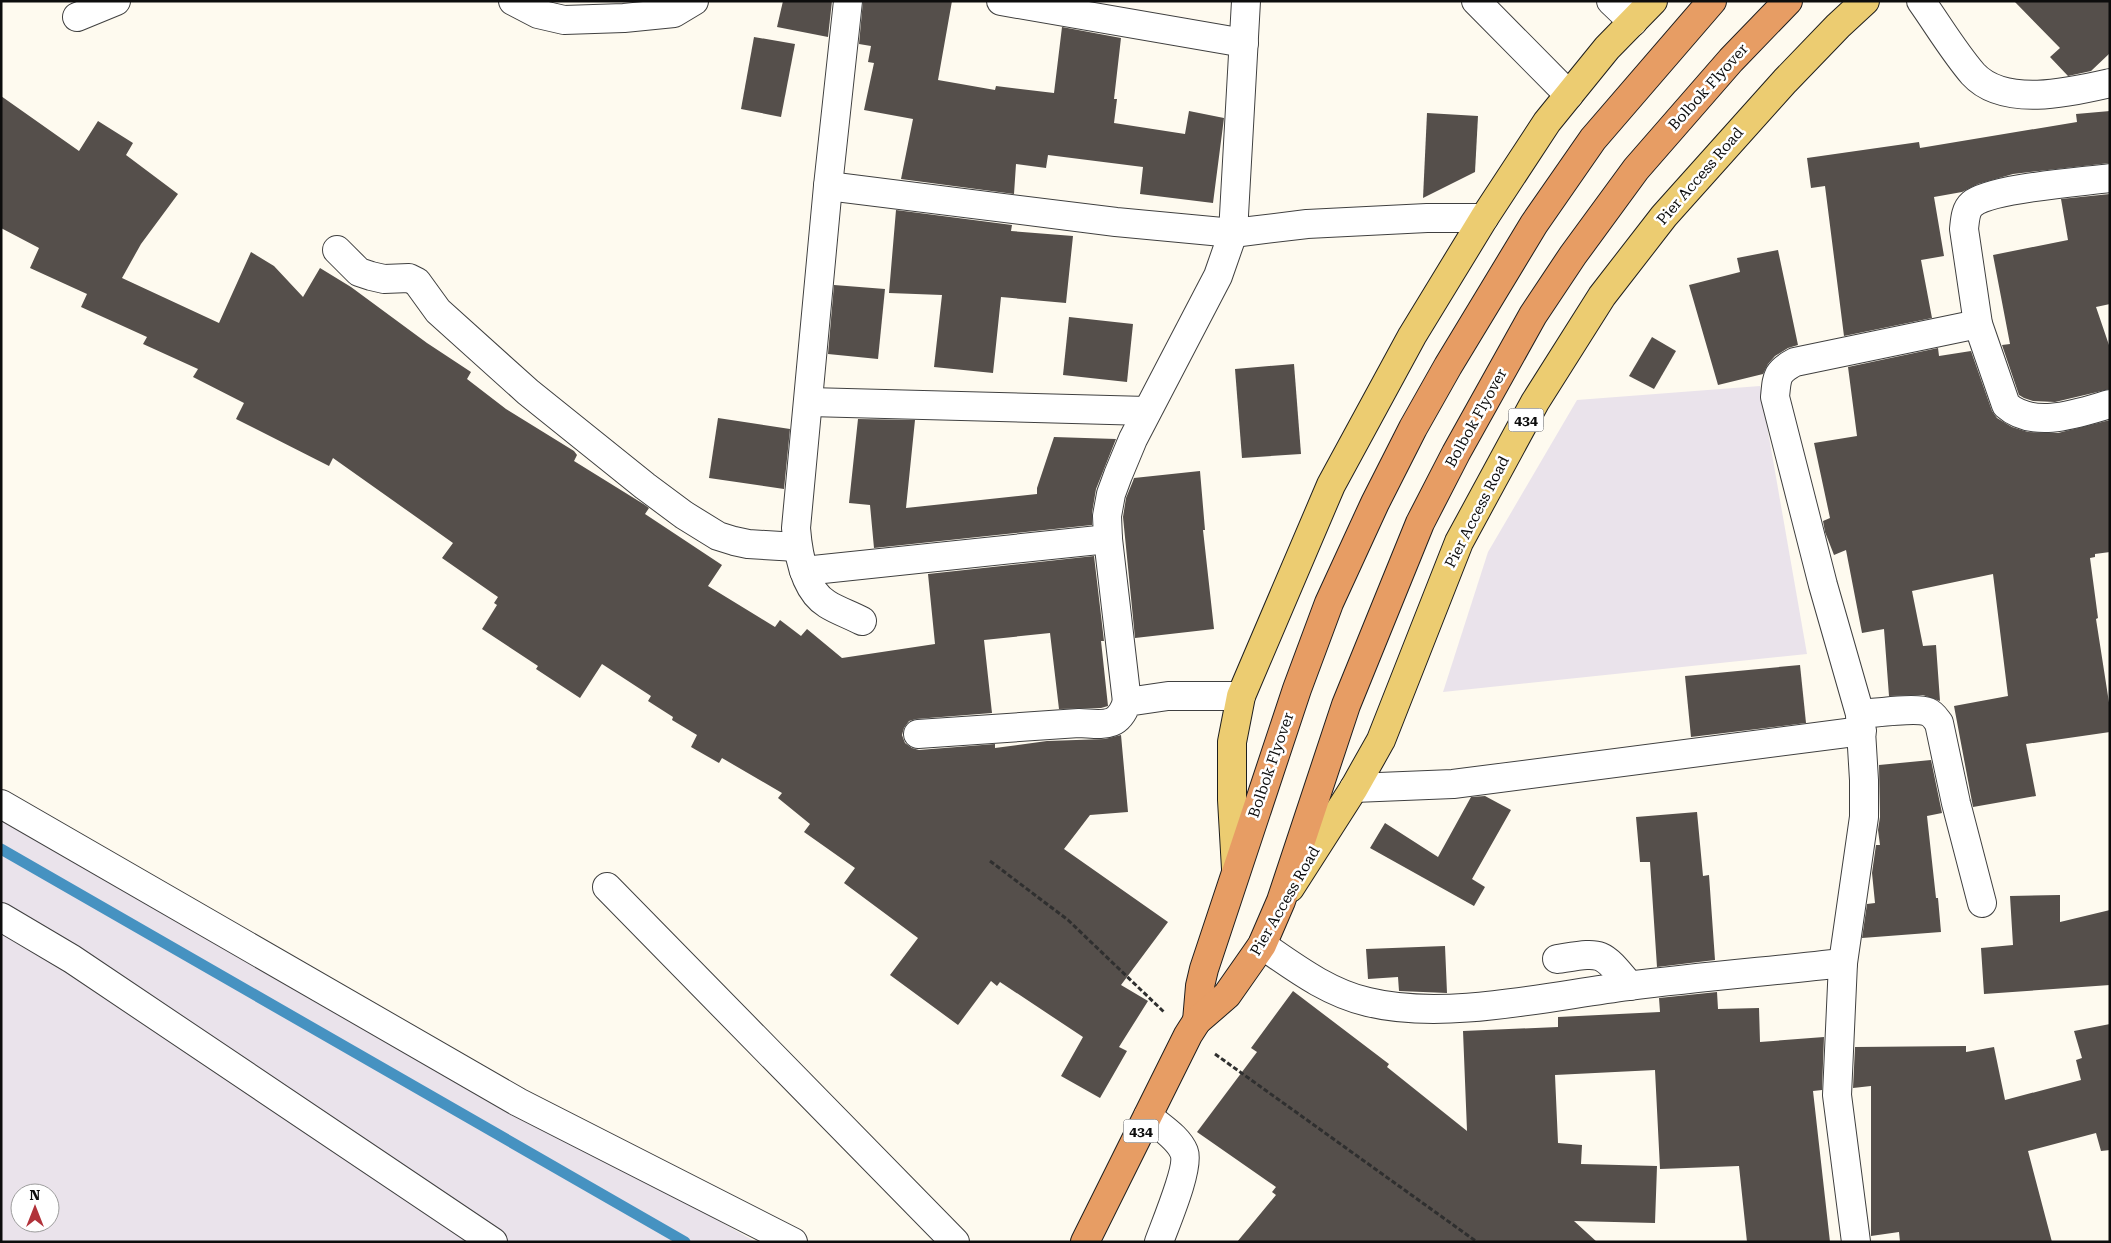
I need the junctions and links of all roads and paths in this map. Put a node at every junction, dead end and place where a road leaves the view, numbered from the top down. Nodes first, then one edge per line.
1 (116, 1) edge
2 (512, 1) edge
3 (694, 1) edge
4 (848, 1) edge
5 (1001, 1) edge
6 (1246, 1) edge
7 (1476, 1) edge
8 (1611, 1) edge
9 (1653, 1) edge
10 (1712, 1) edge
11 (1788, 1) edge
12 (1865, 1) edge
13 (1921, 1) edge
14 (576, 10) edge
15 (77, 16) dead end
16 (1633, 22) junction
17 (1244, 42) junction
18 (2110, 83) edge
19 (1569, 94) junction
20 (2110, 178) edge
21 (828, 186) junction
22 (1484, 218) junction
23 (1233, 233) junction
24 (337, 250) dead end
25 (1978, 324) junction
26 (809, 402) junction
27 (2110, 404) edge
28 (1147, 411) junction
29 (1108, 539) junction
30 (801, 559) junction
31 (862, 621) dead end
32 (1241, 696) junction
33 (1126, 702) junction
34 (1861, 723) junction
35 (918, 734) dead end
36 (1354, 788) junction
37 (1, 804) edge
38 (990, 861) dead end
39 (1236, 869) junction
40 (608, 887) dead end
41 (1281, 901) junction
42 (1982, 903) dead end
43 (1, 917) edge
44 (1262, 944) junction
45 (1557, 959) dead end
46 (1843, 963) junction
47 (1630, 986) junction
48 (1193, 1028) junction
49 (1148, 1116) junction
50 (493, 1242) edge
51 (793, 1242) edge
52 (955, 1242) edge
53 (1085, 1242) edge
54 (1158, 1242) edge
55 (1477, 1242) edge
56 (1856, 1242) edge

1 - 15 street
2 - 14 street
3 - 14 street
4 - 21 street
5 - 17 street
6 - 17 street
7 - 19 street
8 - 16 street
9 - 16 main road, Pier Access Road / 434
10 - 39 highway, Bolbok Flyover / 434
11 - 41 highway, Bolbok Flyover / 434
12 - 36 main road, Pier Access Road / 434
13 - 18 street
16 - 19 main road, Pier Access Road / 434
17 - 23 street
19 - 22 main road, Pier Access Road / 434
20 - 25 street
21 - 23 street
21 - 26 street
22 - 23 street
22 - 32 main road, Pier Access Road / 434
23 - 28 street
24 - 30 street
25 - 27 street
25 - 34 street
26 - 28 street
26 - 30 street
28 - 29 street
29 - 30 street
29 - 33 street
30 - 31 street
32 - 33 street
32 - 39 main road, Pier Access Road / 434
33 - 35 street
34 - 36 street
34 - 42 street
34 - 46 street
36 - 41 main road, Pier Access Road / 434
37 - 51 street
38 - 48 path
39 - 48 highway, Pier Access Road / 434
40 - 52 street
41 - 44 highway, Pier Access Road / 434
43 - 50 street
44 - 47 street
44 - 48 highway, Pier Access Road / 434
45 - 47 street
46 - 47 street
46 - 56 street
48 - 49 highway, Pier Access Road / 434
48 - 55 path
49 - 53 highway, Pier Access Road / 434
49 - 54 street

